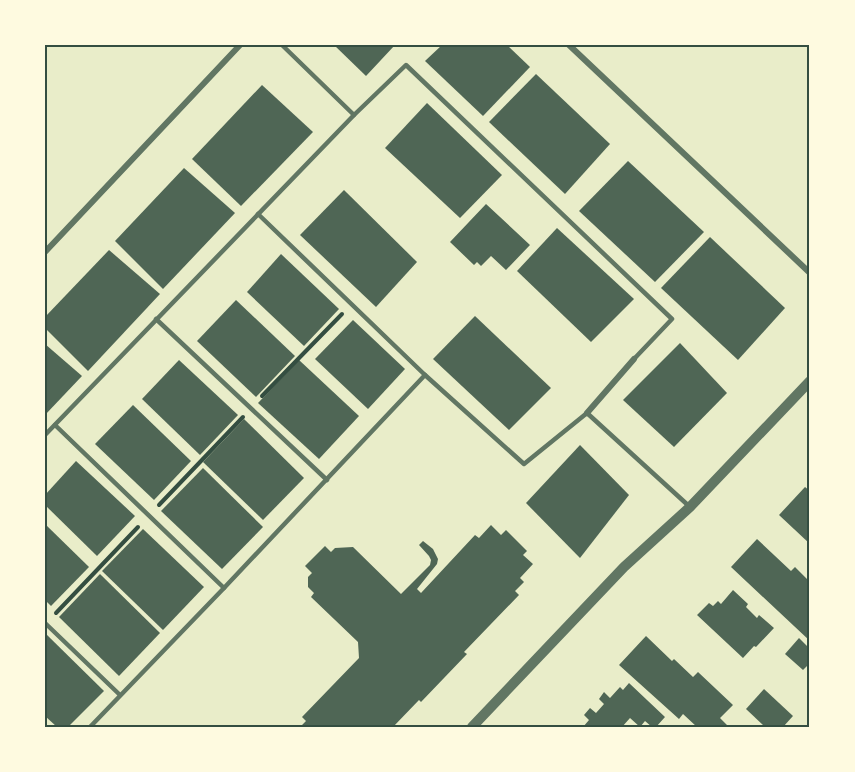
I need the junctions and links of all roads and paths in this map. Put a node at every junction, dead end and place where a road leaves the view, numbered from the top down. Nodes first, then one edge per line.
1 (240, 45) edge
2 (282, 45) edge
3 (569, 45) edge
4 (354, 115) junction
5 (258, 214) junction
6 (45, 252) edge
7 (810, 273) edge
8 (344, 312) dead end
9 (156, 320) junction
10 (634, 359) joint
11 (425, 375) junction
12 (810, 381) edge
13 (262, 396) dead end
14 (587, 413) junction
15 (243, 417) dead end
16 (55, 425) junction
17 (45, 435) edge
18 (327, 480) junction
19 (157, 507) dead end
20 (690, 507) junction
21 (138, 527) dead end
22 (224, 588) junction
23 (55, 614) dead end
24 (45, 623) edge
25 (120, 695) junction
26 (90, 727) edge
27 (472, 727) edge

1 - 6 street
2 - 4 lane
3 - 7 street
4 - 5 lane
4 - 10 lane
5 - 9 lane
5 - 11 lane
8 - 13 path
9 - 16 lane
9 - 18 lane
10 - 14 street
11 - 14 lane
11 - 18 lane
12 - 20 street
14 - 20 lane
15 - 19 path
16 - 17 lane
16 - 22 lane
18 - 22 lane
20 - 27 street
21 - 23 path
22 - 25 lane
24 - 25 lane
25 - 26 lane

